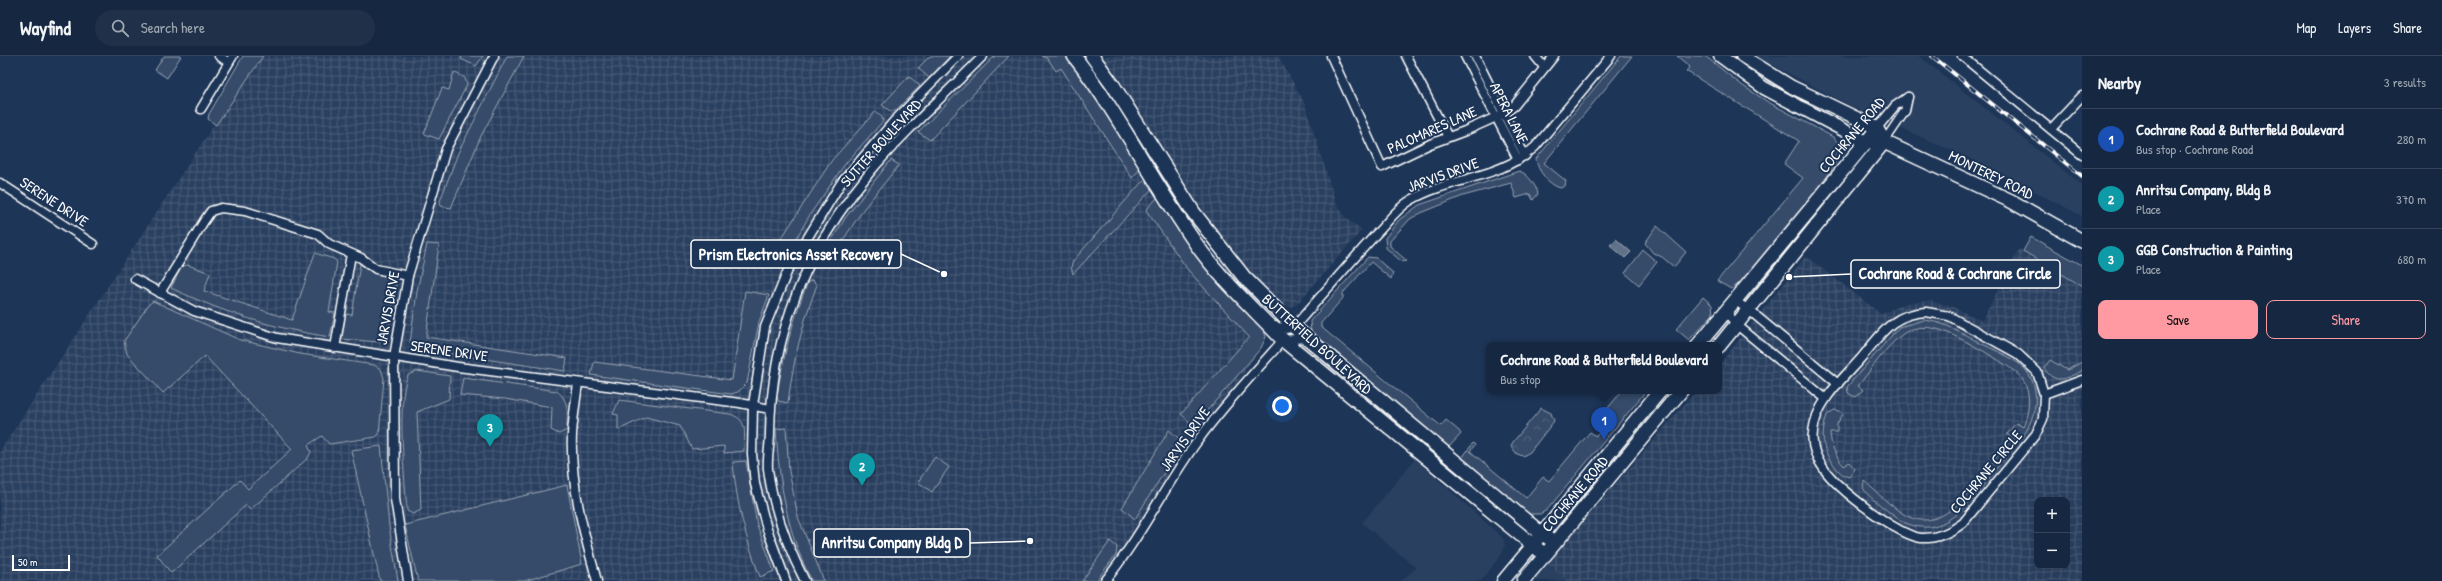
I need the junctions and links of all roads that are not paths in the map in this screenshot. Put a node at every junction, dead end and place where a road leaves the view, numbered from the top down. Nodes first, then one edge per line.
1 (219, 56) edge
2 (494, 56) edge
3 (958, 56) edge
4 (983, 56) edge
5 (1074, 56) edge
6 (1092, 56) edge
7 (1331, 56) edge
8 (1406, 56) edge
9 (1465, 56) edge
10 (1475, 56) edge
11 (1535, 56) edge
12 (1554, 56) edge
13 (1611, 56) edge
14 (1720, 56) edge
15 (1742, 56) edge
16 (1962, 56) edge
17 (230, 59) edge
18 (1544, 67) junction
19 (2082, 96) edge
20 (201, 109) dead end
21 (1503, 114) junction
22 (1495, 118) junction
23 (1877, 128) junction
24 (2051, 129) junction
25 (1448, 137) junction
26 (1866, 142) junction
27 (1884, 142) junction
28 (2082, 155) edge
29 (1522, 158) junction
30 (0, 183) edge
31 (2082, 241) edge
32 (93, 244) dead end
33 (351, 254) junction
34 (408, 276) junction
35 (135, 279) dead end
36 (160, 293) junction
37 (1735, 301) junction
38 (1749, 310) junction
39 (1726, 312) junction
40 (1268, 323) junction
41 (1737, 325) junction
42 (1294, 328) junction
43 (1306, 338) junction
44 (1283, 340) junction
45 (1701, 342) edge
46 (1722, 342) edge
47 (335, 348) junction
48 (394, 357) junction
49 (2082, 380) edge
50 (578, 383) junction
51 (1838, 384) junction
52 (1658, 394) edge
53 (1679, 394) edge
54 (2044, 394) junction
55 (1826, 399) junction
56 (753, 405) junction
57 (770, 409) junction
58 (1542, 534) junction
59 (1555, 543) junction
60 (1532, 545) junction
61 (1545, 555) junction
62 (408, 581) edge
63 (597, 581) edge
64 (786, 581) edge
65 (804, 581) edge
66 (1105, 581) edge
67 (1503, 581) edge
68 (1523, 581) edge

1 - 17 street
2 - 34 street, JARVIS DRIVE
3 - 56 street, SUTTER BOULEVARD
4 - 57 street, SUTTER BOULEVARD
5 - 40 main road, BUTTERFIELD BOULEVARD
6 - 42 main road, BUTTERFIELD BOULEVARD
7 - 25 street, PALOMARES LANE
8 - 25 street
9 - 22 street, APERA LANE
10 - 21 street, APERA LANE
11 - 18 street
12 - 18 street, PALOMARES LANE
13 - 29 street, JARVIS DRIVE
14 - 26 main road, MONTEREY ROAD
15 - 23 main road
16 - 24 street
17 - 20 street
18 - 21 street, PALOMARES LANE
19 - 24 street
21 - 22 street, PALOMARES LANE
21 - 29 street, APERA LANE
22 - 25 street, PALOMARES LANE
22 - 29 street, APERA LANE
23 - 26 main road, COCHRANE ROAD
23 - 27 main road
23 - 27 street, COCHRANE ROAD
24 - 28 street
26 - 27 main road, MONTEREY ROAD
26 - 37 main road, COCHRANE ROAD
27 - 31 main road, MONTEREY ROAD
27 - 38 main road, COCHRANE ROAD
29 - 42 street, JARVIS DRIVE
30 - 32 street, SERENE DRIVE
33 - 34 street
33 - 36 street
33 - 47 street
34 - 48 street, JARVIS DRIVE
35 - 36 street, SERENE DRIVE
36 - 47 street, SERENE DRIVE
37 - 38 street
37 - 39 main road, COCHRANE ROAD
38 - 41 main road, COCHRANE ROAD
38 - 51 street
39 - 41 street
39 - 45 main road, COCHRANE ROAD
40 - 42 street
40 - 44 main road, BUTTERFIELD BOULEVARD
41 - 46 main road, COCHRANE ROAD
41 - 55 street
42 - 43 main road, BUTTERFIELD BOULEVARD
43 - 44 street
43 - 58 main road, BUTTERFIELD BOULEVARD
44 - 60 main road, BUTTERFIELD BOULEVARD
44 - 66 street, JARVIS DRIVE
47 - 48 street, SERENE DRIVE
48 - 50 street, SERENE DRIVE
48 - 62 street, JARVIS DRIVE
49 - 54 street
50 - 56 street, SERENE DRIVE
50 - 63 street
51 - 54 street, COCHRANE CIRCLE
51 - 55 street, COCHRANE CIRCLE
52 - 58 main road, COCHRANE ROAD
53 - 59 main road, COCHRANE ROAD
54 - 55 street, COCHRANE CIRCLE
56 - 57 street, SERENE DRIVE
56 - 64 street, SUTTER BOULEVARD
57 - 65 street, SUTTER BOULEVARD
58 - 59 main road, BUTTERFIELD BOULEVARD
58 - 60 main road, COCHRANE ROAD
59 - 61 main road, COCHRANE ROAD
60 - 61 main road, BUTTERFIELD BOULEVARD
60 - 67 main road, COCHRANE ROAD
61 - 68 main road, COCHRANE ROAD

